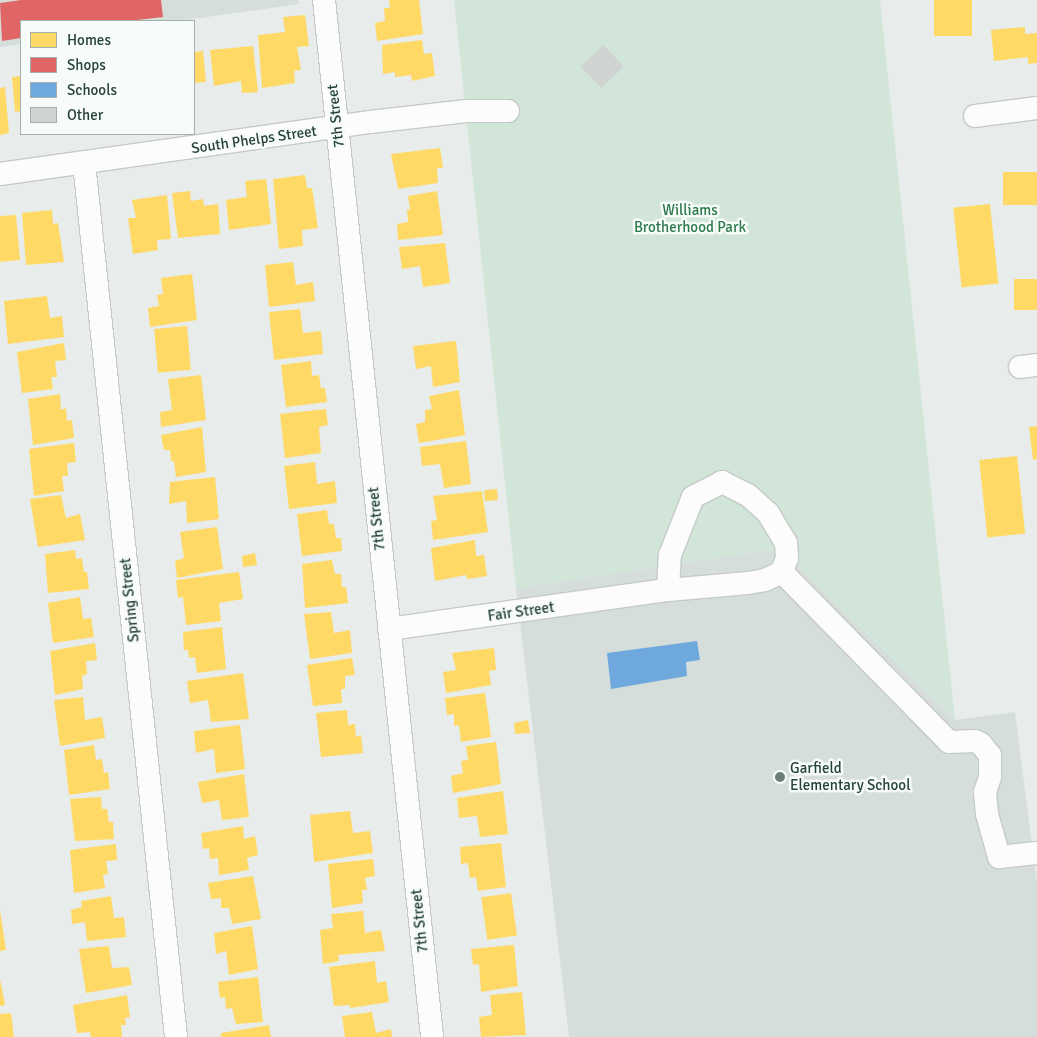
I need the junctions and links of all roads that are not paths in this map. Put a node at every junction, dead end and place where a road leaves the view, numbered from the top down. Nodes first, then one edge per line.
1 (324, 0) edge
2 (1037, 108) edge
3 (508, 111) dead end
4 (976, 116) dead end
5 (337, 128) junction
6 (84, 163) junction
7 (0, 174) edge
8 (782, 572) junction
9 (661, 592) junction
10 (389, 628) junction
11 (1037, 853) edge
12 (176, 1037) edge
13 (432, 1037) edge

1 - 5 street, 7th Street
2 - 4 street
3 - 5 street, South Phelps Street
5 - 6 street, South Phelps Street
5 - 10 street, 7th Street
6 - 7 street, South Phelps Street
6 - 12 street, Spring Street
8 - 9 street, Fair Street
8 - 9 street
8 - 11 street
9 - 10 street, Fair Street
10 - 13 street, 7th Street

